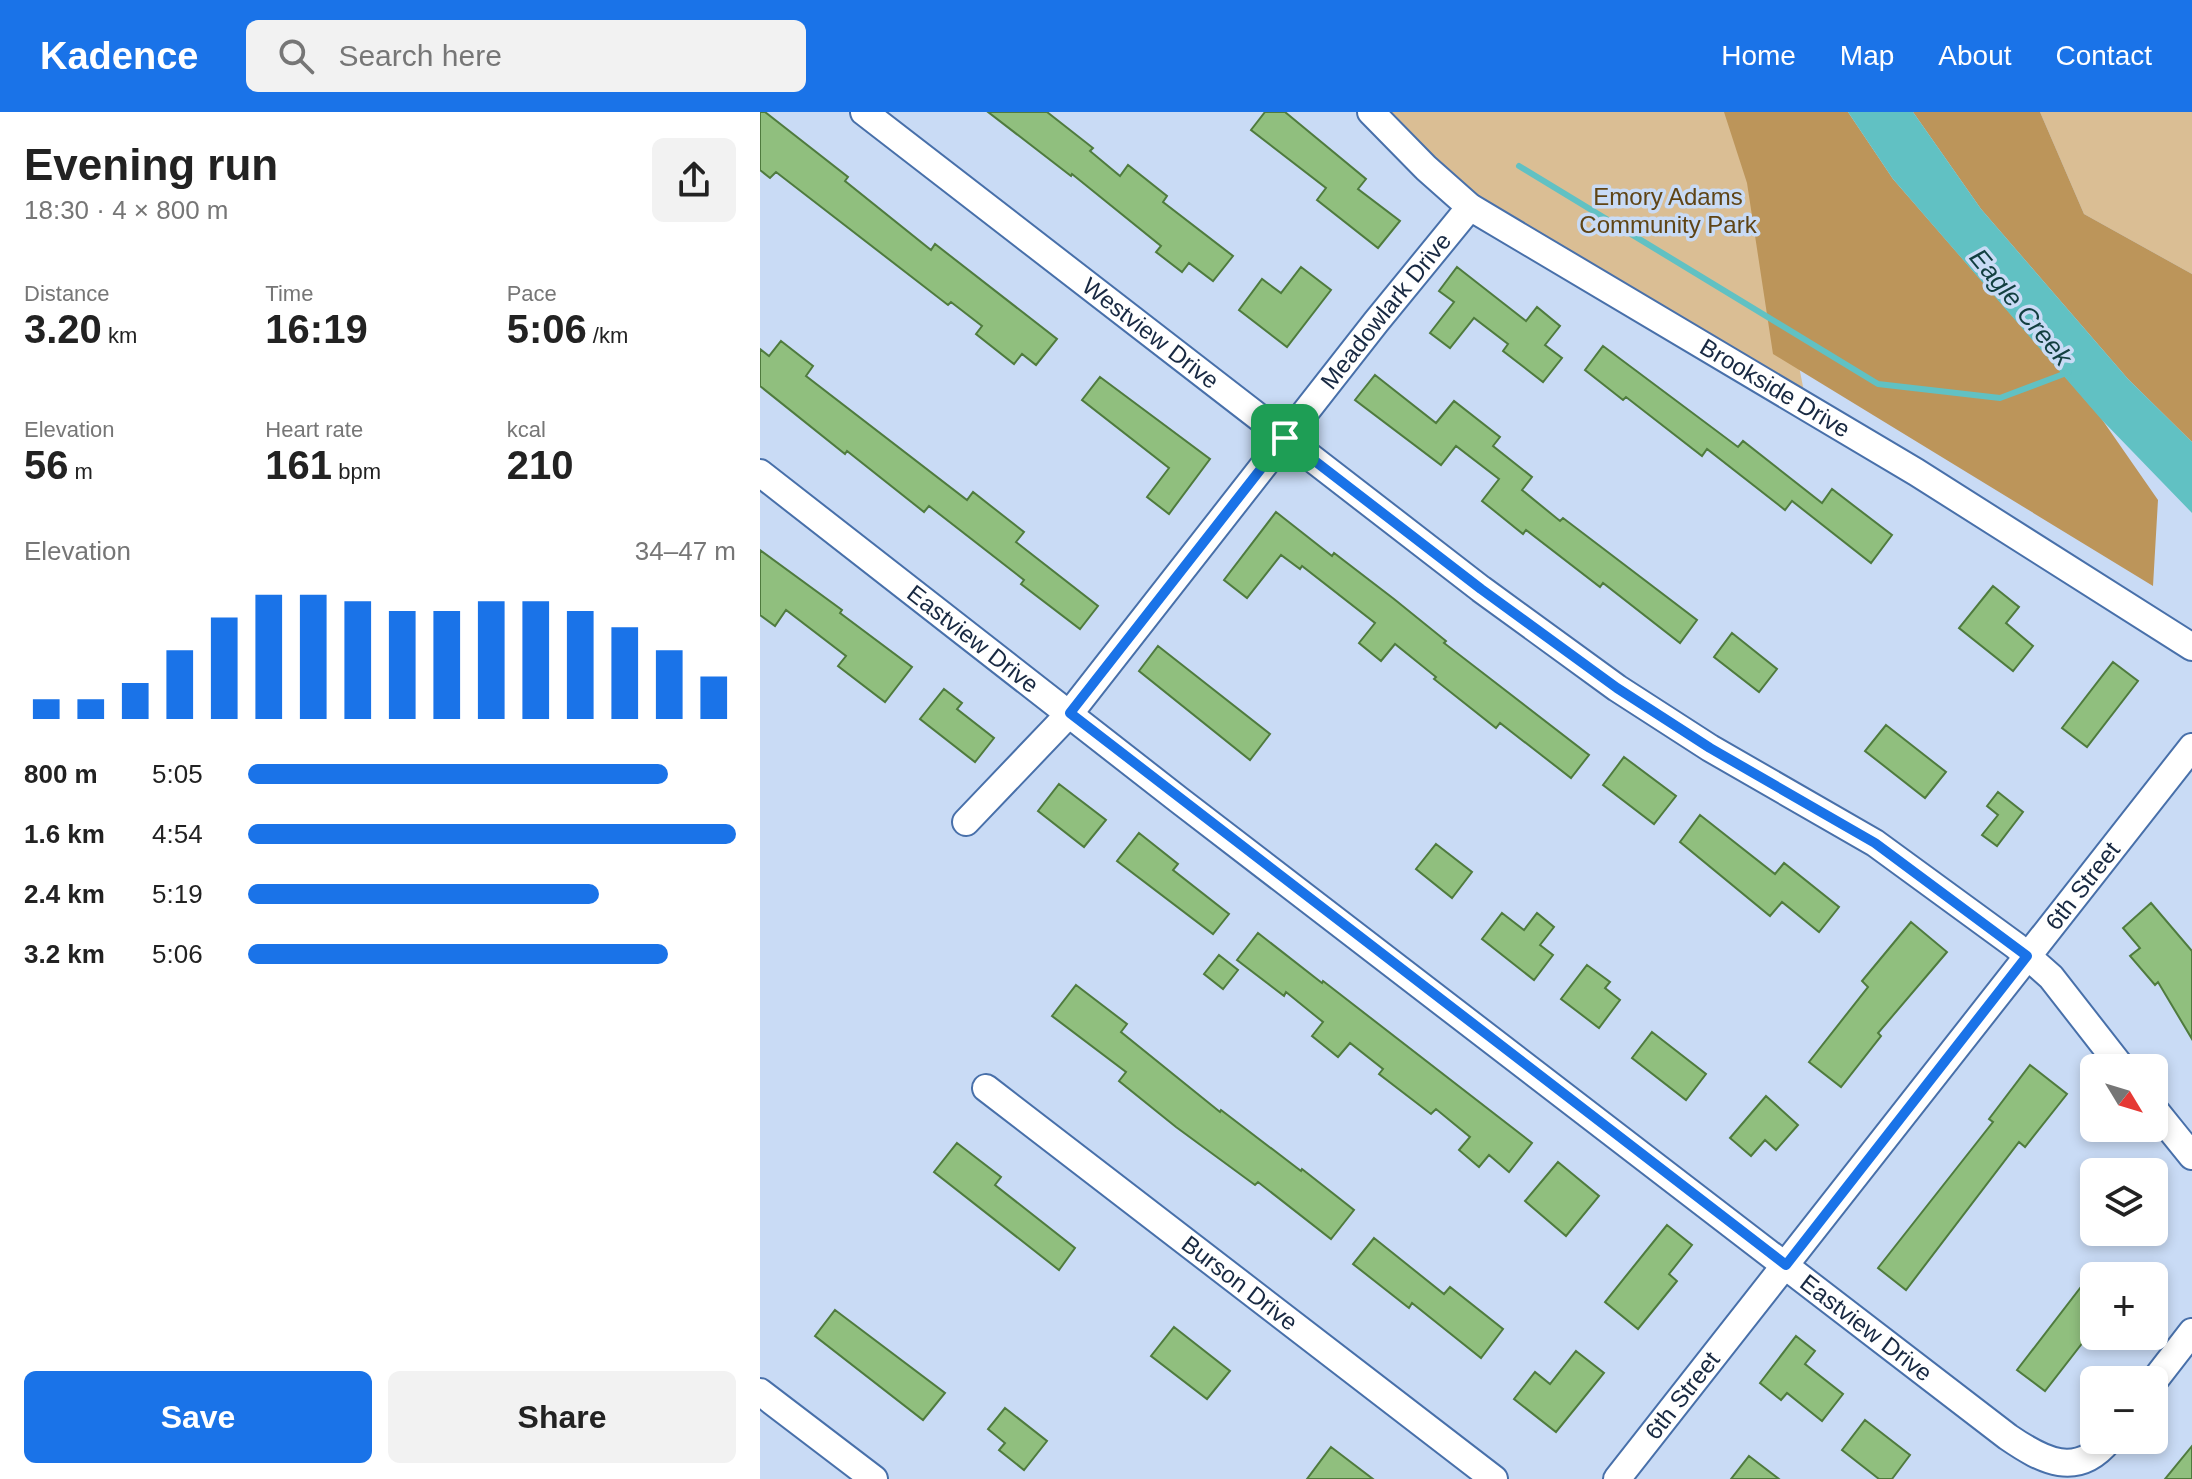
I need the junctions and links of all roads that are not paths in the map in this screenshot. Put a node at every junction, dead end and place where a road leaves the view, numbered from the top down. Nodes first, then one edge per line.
1 (864, 112) edge
2 (1371, 112) edge
3 (1470, 207) junction
4 (1285, 438) junction
5 (760, 473) edge
6 (2192, 647) edge
7 (1070, 713) junction
8 (2192, 747) edge
9 (966, 822) dead end
10 (2027, 956) junction
11 (2111, 1054) edge
12 (986, 1088) dead end
13 (2168, 1126) edge
14 (2192, 1156) edge
15 (1786, 1265) junction
16 (2192, 1332) edge
17 (2166, 1366) edge
18 (760, 1392) edge
19 (2097, 1454) edge
20 (874, 1479) edge
21 (1494, 1479) edge
22 (1617, 1479) edge

1 - 4 street, Westview Drive
2 - 3 street, Brookside Drive
3 - 4 street, Meadowlark Drive
3 - 6 street, Brookside Drive
4 - 7 street, Meadowlark Drive
4 - 10 street, Westview Drive
5 - 7 street, Eastview Drive
7 - 9 street, Meadowlark Drive
7 - 15 street, Eastview Drive
8 - 10 street, 6th Street
10 - 11 street, Westview Drive
10 - 15 street, 6th Street
12 - 21 street, Burson Drive
13 - 14 street
15 - 19 street, Eastview Drive
15 - 22 street, 6th Street
16 - 17 street
18 - 20 street

